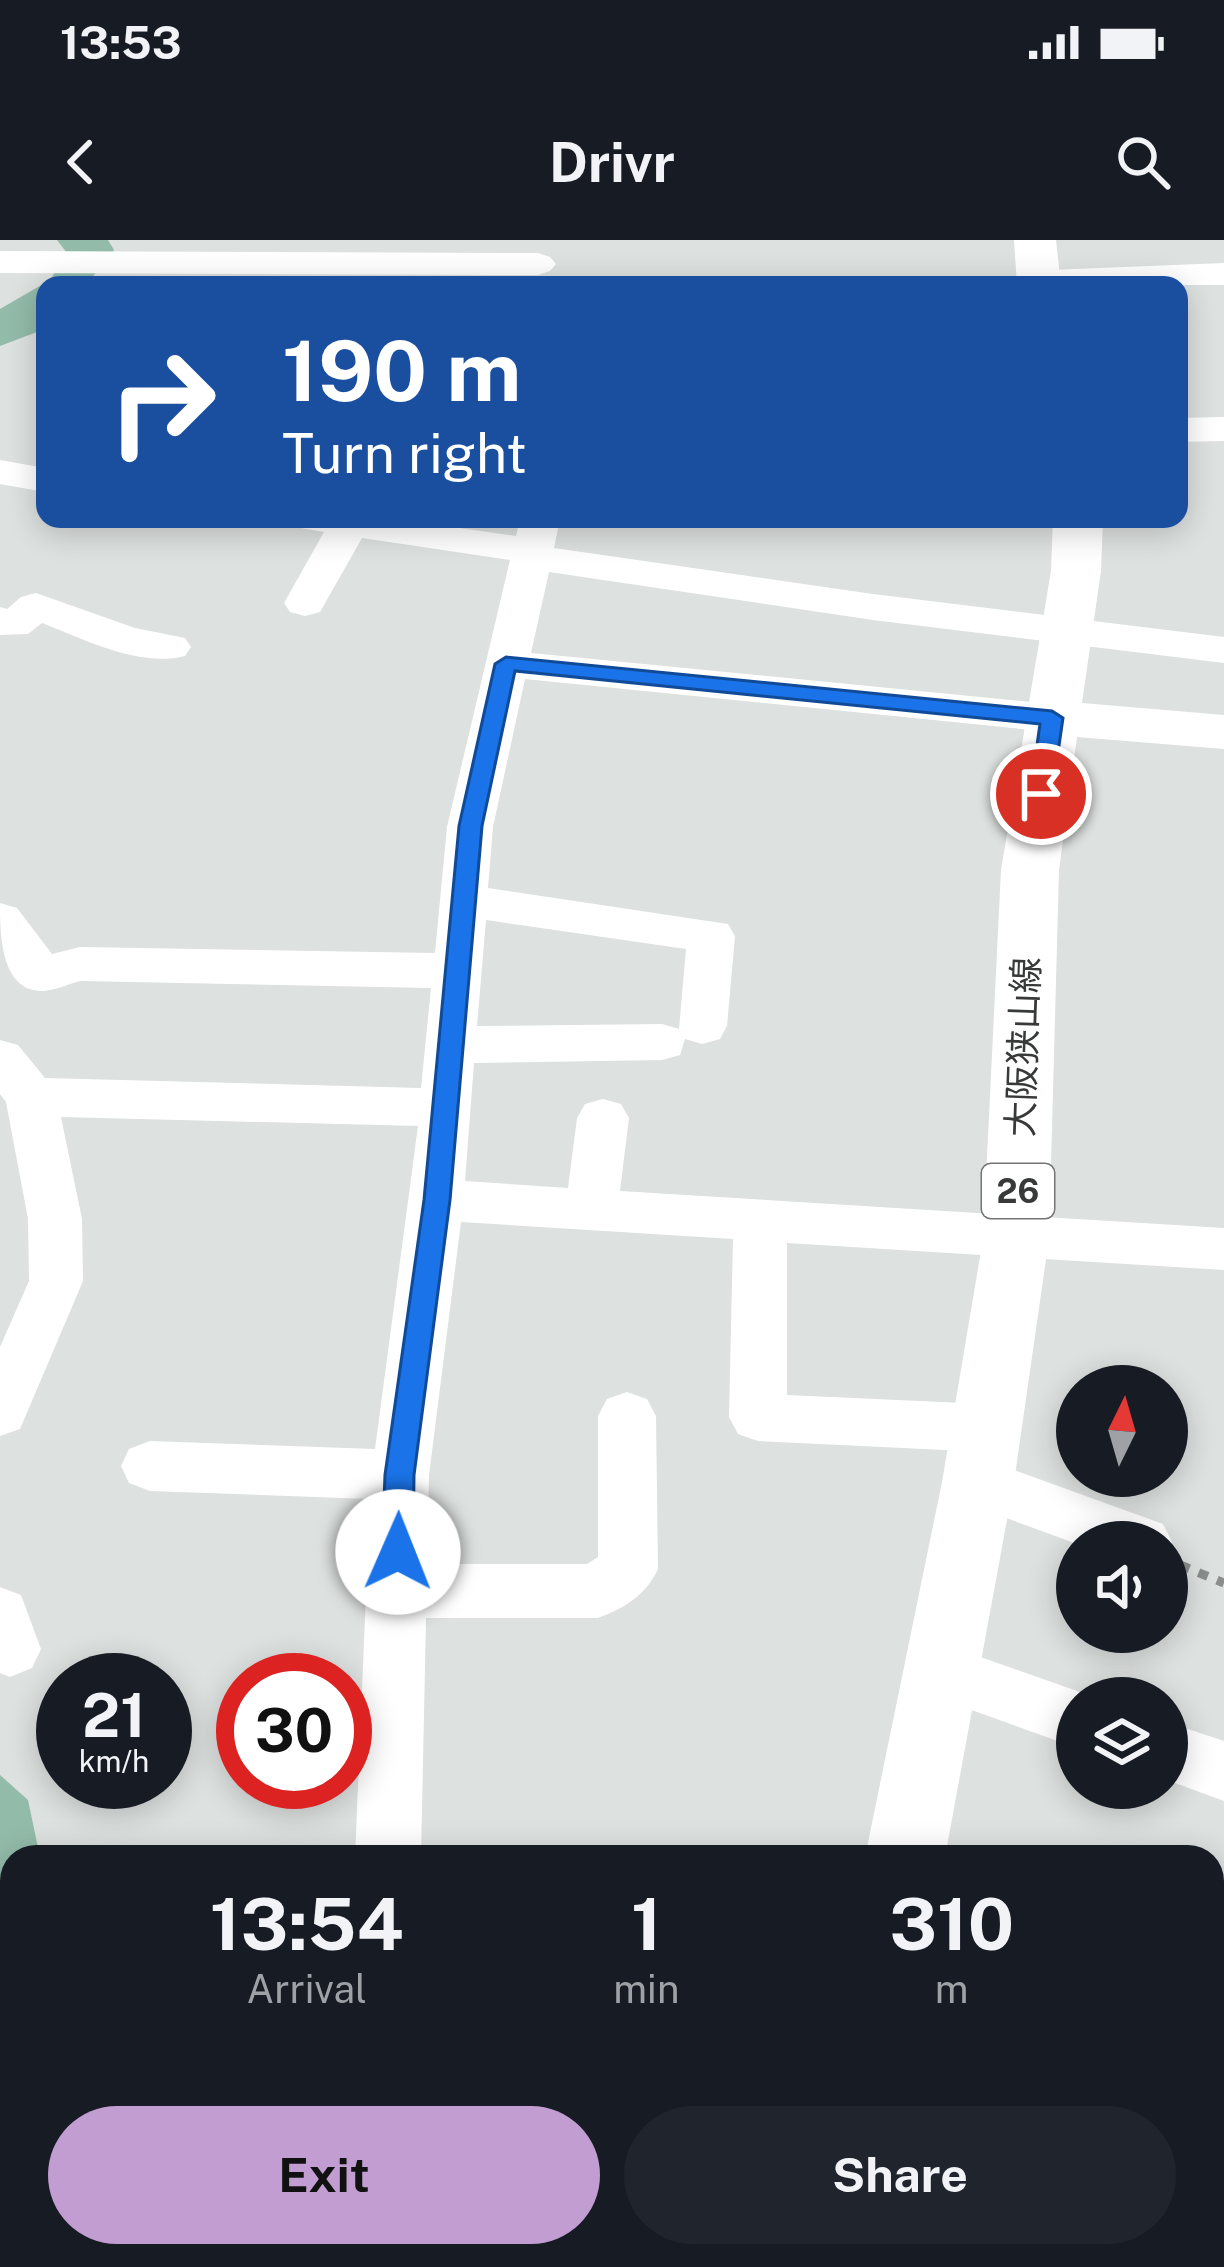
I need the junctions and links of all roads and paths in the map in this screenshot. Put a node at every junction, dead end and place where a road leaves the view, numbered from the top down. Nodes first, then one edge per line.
1 (198, 252) edge
2 (0, 262) edge
3 (538, 263) edge
4 (1038, 268) edge
5 (1224, 274) edge
6 (1085, 276) edge
7 (1188, 276) edge
8 (1224, 429) edge
9 (1188, 430) edge
10 (1, 475) edge
11 (36, 479) edge
12 (330, 528) edge
13 (400, 528) edge
14 (1077, 528) edge
15 (535, 542) edge
16 (305, 603) dead end
17 (22, 614) edge
18 (1066, 629) junction
19 (170, 647) dead end
20 (1224, 650) edge
21 (506, 664) junction
22 (1052, 718) junction
23 (1224, 732) edge
24 (464, 902) junction
25 (0, 920) edge
26 (457, 971) junction
27 (21, 979) edge
28 (451, 1045) junction
29 (15, 1077) edge
30 (446, 1108) junction
31 (602, 1118) dead end
32 (437, 1200) junction
33 (591, 1213) junction
34 (760, 1222) junction
35 (1016, 1239) junction
36 (1224, 1249) edge
37 (0, 1412) edge
38 (626, 1416) dead end
39 (982, 1455) junction
40 (149, 1466) dead end
41 (400, 1475) junction
42 (1103, 1521) edge
43 (1188, 1568) edge
44 (1224, 1583) edge
45 (396, 1591) junction
46 (941, 1671) junction
47 (1056, 1712) edge
48 (1188, 1758) edge
49 (1224, 1771) edge
50 (388, 1845) edge
51 (907, 1845) edge

1 - 2 street
1 - 3 street
4 - 6 street
5 - 7 street
8 - 9 street
10 - 11 street
12 - 16 street
13 - 15 street
14 - 18 main road, 大阪狭山線 / 26
15 - 18 street
15 - 21 street
17 - 19 street
18 - 20 street
18 - 22 main road, 大阪狭山線 / 26
21 - 22 street
21 - 24 street
22 - 23 main road
22 - 35 main road, 大阪狭山線 / 26
24 - 26 street
24 - 28 street
25 - 27 street
26 - 27 street
26 - 28 street
28 - 30 street
29 - 30 street
29 - 37 street
30 - 32 street
31 - 33 street
32 - 33 street
32 - 41 street
33 - 34 street
34 - 35 street
34 - 39 street
35 - 36 street
35 - 39 main road, 大阪狭山線 / 26
38 - 45 street
39 - 42 street
39 - 46 main road, 大阪狭山線 / 26
40 - 41 street
41 - 45 street
43 - 44 path
45 - 50 street
46 - 47 street
46 - 51 main road, 大阪狭山線 / 26
48 - 49 street

